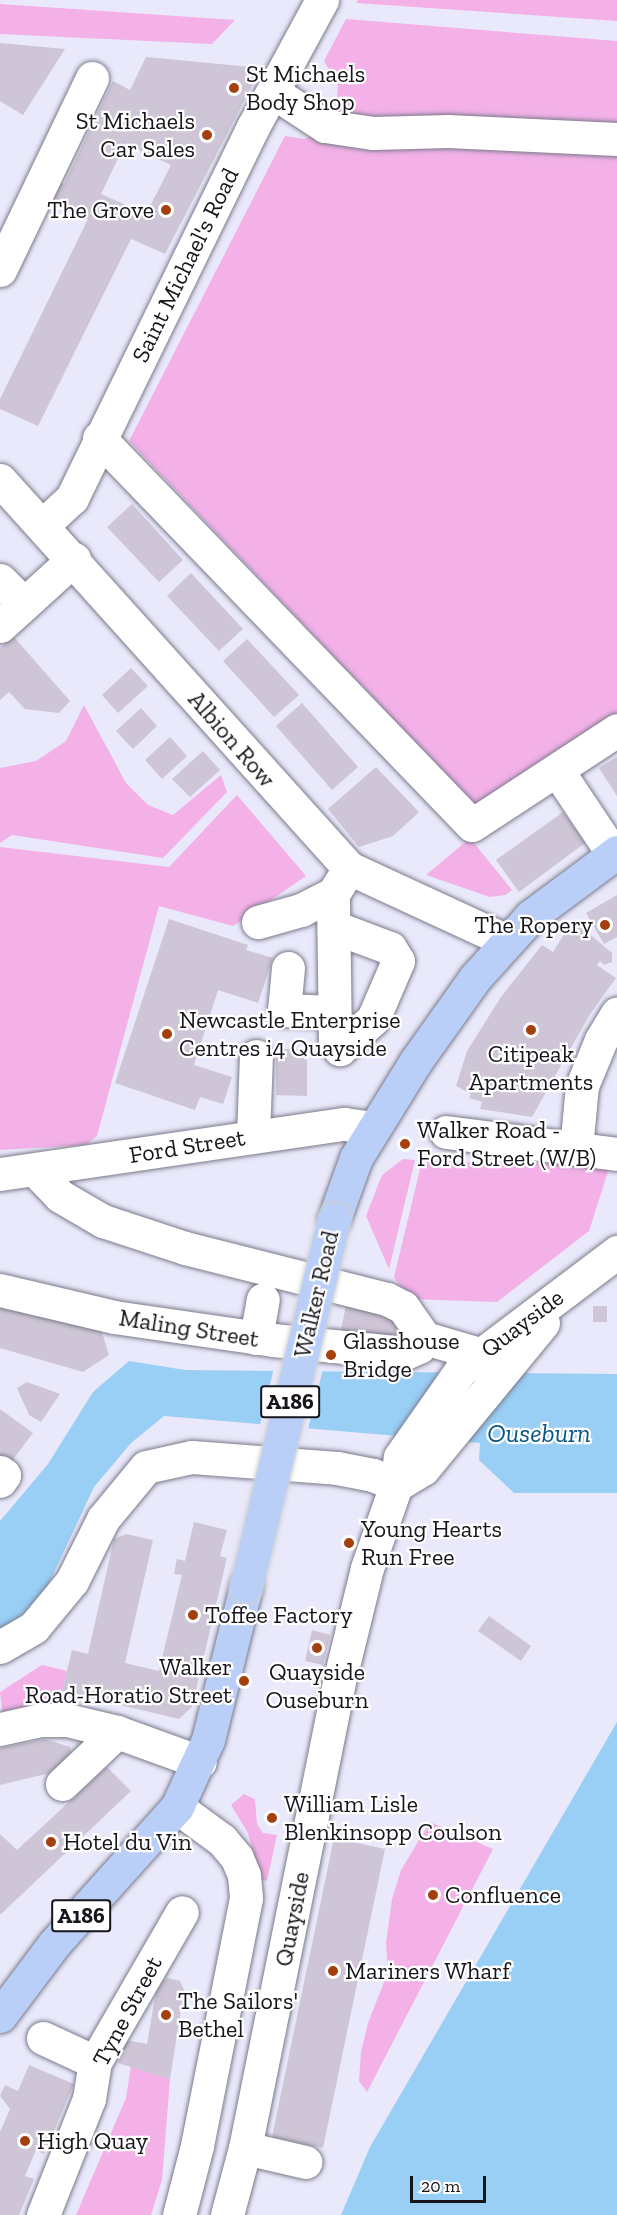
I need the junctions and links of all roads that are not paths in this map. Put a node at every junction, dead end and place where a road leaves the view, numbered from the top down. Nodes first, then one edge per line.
1 (322, 0) edge
2 (92, 78) dead end
3 (281, 79) junction
4 (617, 139) edge
5 (0, 270) edge
6 (99, 438) junction
7 (0, 480) edge
8 (43, 525) junction
9 (74, 559) junction
10 (0, 580) edge
11 (24, 604) junction
12 (0, 626) edge
13 (617, 729) edge
14 (557, 770) junction
15 (615, 853) edge
16 (341, 881) junction
17 (258, 922) dead end
18 (334, 927) junction
19 (507, 941) junction
20 (288, 968) dead end
21 (334, 1012) junction
22 (617, 1013) edge
23 (252, 1054) dead end
24 (374, 1128) junction
25 (446, 1132) dead end
26 (254, 1136) junction
27 (576, 1149) junction
28 (617, 1154) edge
29 (35, 1170) junction
30 (0, 1174) edge
31 (617, 1252) edge
32 (0, 1290) edge
33 (263, 1300) dead end
34 (265, 1339) junction
35 (422, 1342) junction
36 (481, 1365) junction
37 (0, 1472) edge
38 (0, 1481) edge
39 (396, 1485) junction
40 (0, 1647) edge
41 (0, 1729) edge
42 (117, 1732) junction
43 (200, 1762) junction
44 (62, 1784) dead end
45 (173, 1814) junction
46 (182, 1912) dead end
47 (0, 2016) edge
48 (43, 2038) dead end
49 (95, 2062) junction
50 (245, 2148) junction
51 (305, 2162) dead end
52 (43, 2215) edge
53 (179, 2215) edge
54 (227, 2215) edge

1 - 3 street, Saint Michael's Road
2 - 5 street
3 - 4 street
3 - 6 street, Saint Michael's Road
6 - 8 street, Saint Michael's Road
6 - 14 street
7 - 8 street, Albion Row
8 - 9 street, Albion Row
9 - 11 street
9 - 16 street, Albion Row
10 - 11 street
11 - 12 street
13 - 14 street
14 - 15 street
15 - 19 main road, Walker Road / A186
16 - 17 street
16 - 18 street
16 - 19 street, Albion Row
18 - 21 street
18 - 21 street
19 - 24 main road, Walker Road / A186
20 - 21 street
22 - 27 street
23 - 26 street
24 - 26 street, Ford Street
24 - 43 main road, Walker Road / A186, bridge
25 - 27 street
26 - 29 street, Ford Street
27 - 28 street
29 - 30 street, Ford Street
29 - 35 street
31 - 36 street, Quayside
32 - 34 street, Maling Street
33 - 34 street
34 - 35 street, Maling Street
35 - 36 street, Maling Street
36 - 39 street
36 - 39 street, Quayside
37 - 38 street
39 - 40 street
39 - 50 street, Quayside
41 - 42 street
42 - 43 street
42 - 44 street
43 - 45 main road, Walker Road / A186
45 - 47 main road, A186
45 - 53 street
46 - 49 street, Tyne Street
48 - 49 street
49 - 52 street, Tyne Street
50 - 51 street
50 - 54 street, Quayside

